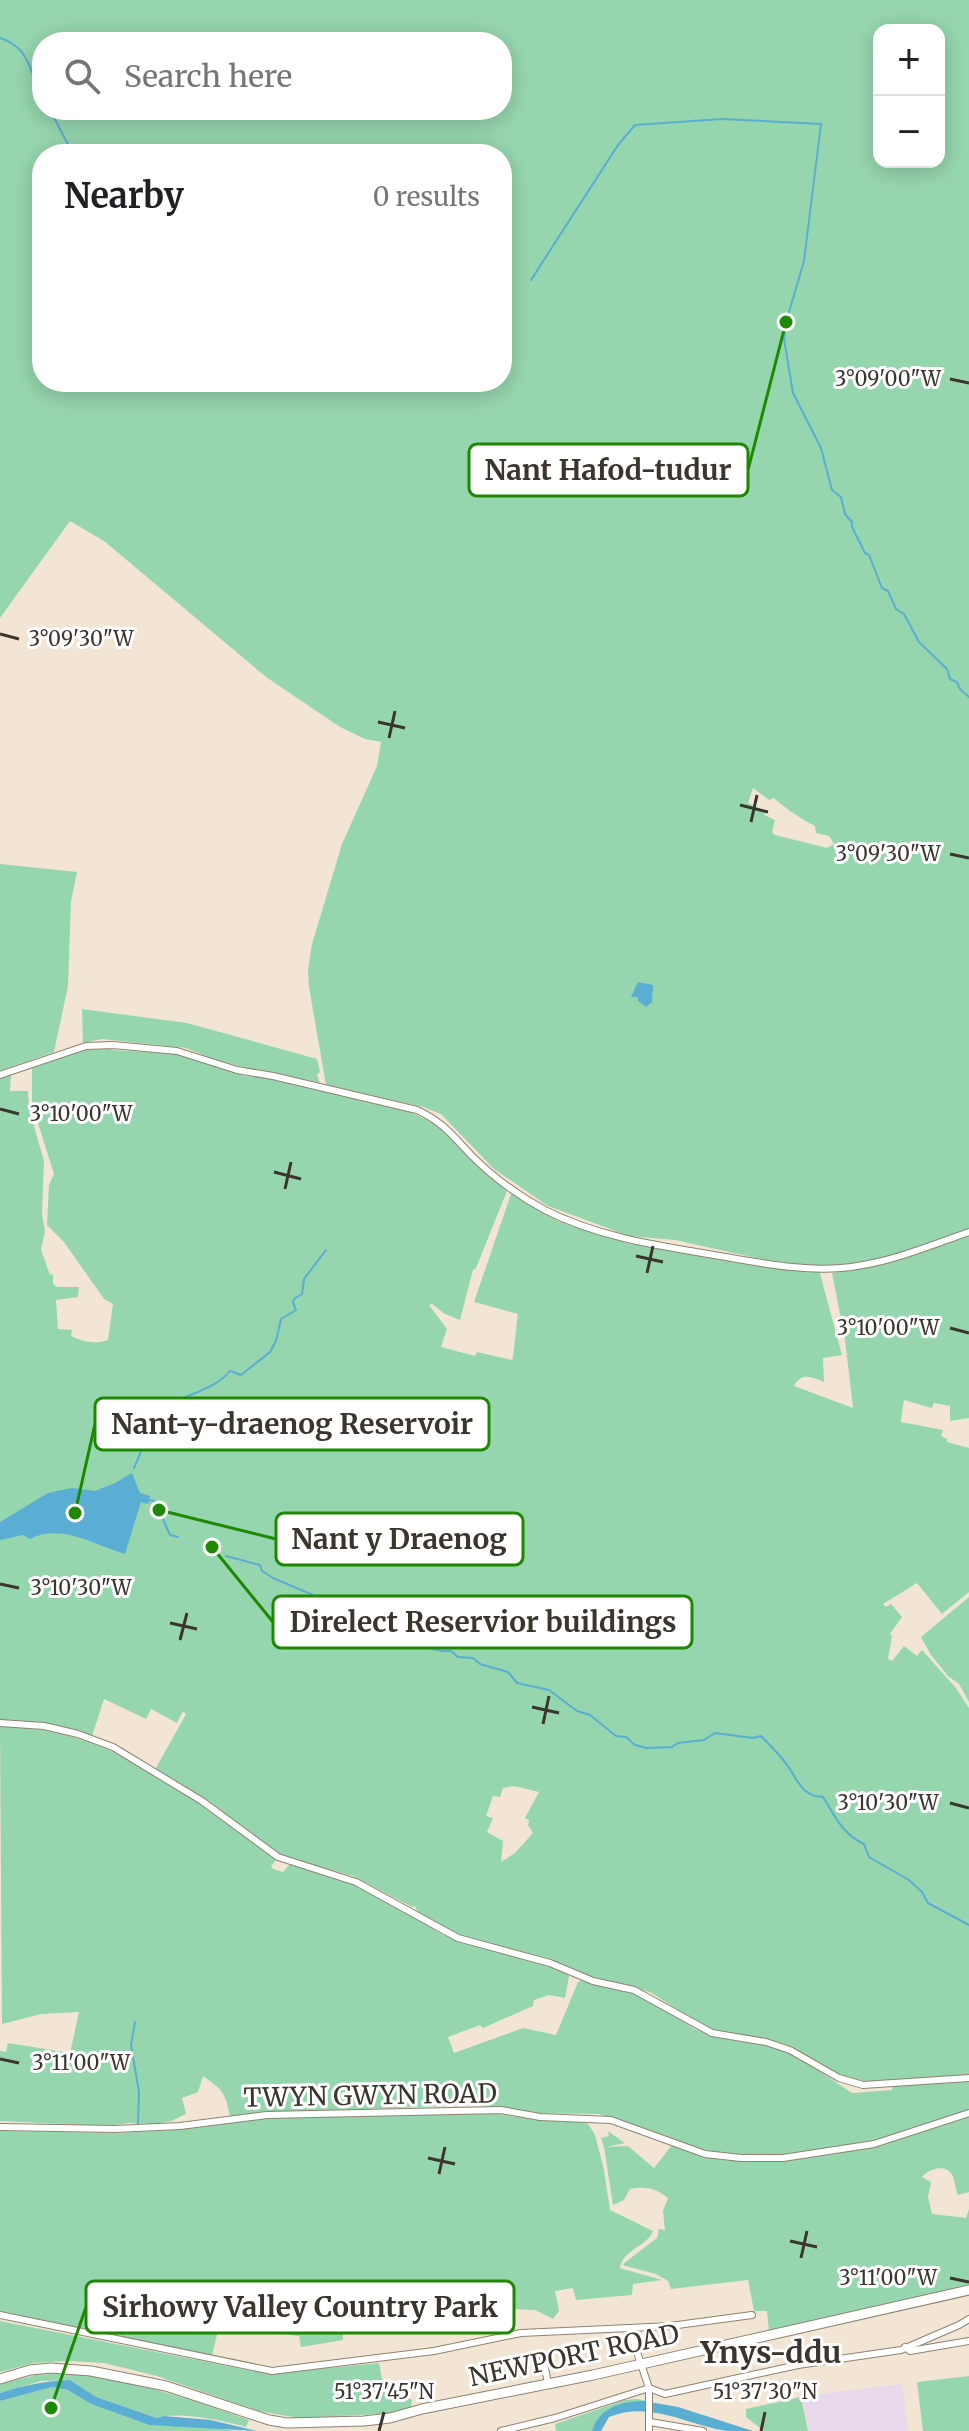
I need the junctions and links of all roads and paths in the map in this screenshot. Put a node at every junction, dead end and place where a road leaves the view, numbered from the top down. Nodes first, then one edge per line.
1 (0, 1075) edge
2 (969, 1232) edge
3 (0, 1723) edge
4 (969, 2078) edge
5 (969, 2113) edge
6 (0, 2127) edge
7 (969, 2290) edge
8 (0, 2315) edge
9 (752, 2315) dead end
10 (969, 2319) edge
11 (629, 2328) junction
12 (969, 2341) edge
13 (905, 2347) junction
14 (543, 2357) dead end
15 (639, 2364) junction
16 (0, 2379) edge
17 (548, 2384) junction
18 (649, 2388) junction
19 (650, 2418) junction
20 (336, 2427) edge
21 (501, 2431) edge
22 (649, 2431) edge
23 (703, 2431) edge

1 - 2 street
3 - 4 street
5 - 6 street, TWYN GWYN ROAD
7 - 15 main road, NEWPORT ROAD
8 - 11 street
9 - 11 street
10 - 13 street
11 - 15 street
12 - 13 street
13 - 18 street
14 - 17 street
15 - 17 main road, NEWPORT ROAD
15 - 18 street
16 - 20 main road, NEWPORT ROAD
17 - 20 main road, NEWPORT ROAD
18 - 19 street
18 - 21 street
19 - 22 street
19 - 23 street

